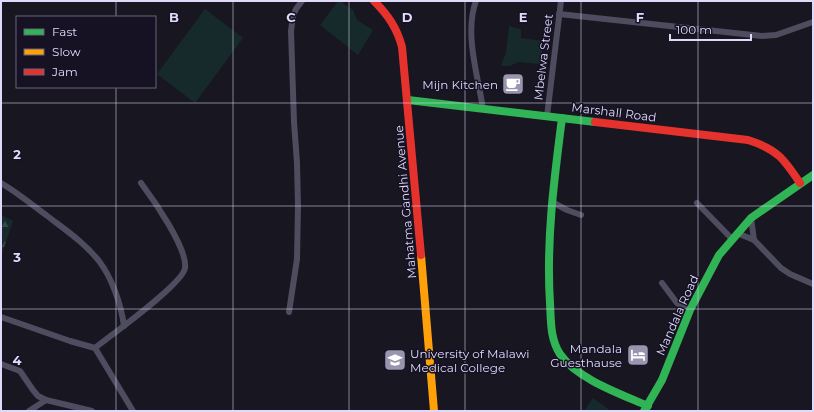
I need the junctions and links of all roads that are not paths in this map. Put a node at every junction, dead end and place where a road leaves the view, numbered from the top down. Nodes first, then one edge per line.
1 (302, 1) edge
2 (374, 1) edge
3 (476, 1) edge
4 (561, 1) edge
5 (559, 14) junction
6 (813, 22) edge
7 (408, 100) junction
8 (483, 109) junction
9 (547, 116) junction
10 (562, 118) junction
11 (813, 175) edge
12 (1, 183) edge
13 (141, 183) dead end
14 (800, 183) junction
15 (552, 202) junction
16 (697, 203) dead end
17 (581, 215) dead end
18 (751, 218) junction
19 (734, 236) junction
20 (754, 240) junction
21 (662, 283) dead end
22 (813, 284) edge
23 (690, 310) junction
24 (289, 312) dead end
25 (1, 317) edge
26 (124, 326) junction
27 (94, 348) junction
28 (1, 364) edge
29 (46, 400) junction
30 (646, 408) edge
31 (29, 411) edge
32 (92, 411) edge
33 (132, 411) edge
34 (434, 411) edge

1 - 24 street
2 - 7 street, Mahatma Gandhi Avenue
3 - 8 street
4 - 5 street, Mbelwa Street
5 - 6 street
5 - 9 street, Mbelwa Street
7 - 8 street, Marshall Road
7 - 34 street, Mahatma Gandhi Avenue
8 - 9 street, Marshall Road
9 - 10 street, Marshall Road
10 - 14 street, Marshall Road
10 - 15 street
11 - 14 street, Mandala Road
12 - 26 street
13 - 26 street
14 - 18 street, Mandala Road
15 - 17 street
15 - 30 street
16 - 19 street
18 - 19 street, Mandala Road
18 - 20 street
19 - 20 street
19 - 23 street, Mandala Road
20 - 22 street
21 - 23 street
23 - 30 street, Mandala Road
25 - 27 street
26 - 27 street
27 - 33 street
28 - 29 street
29 - 31 street
29 - 32 street

